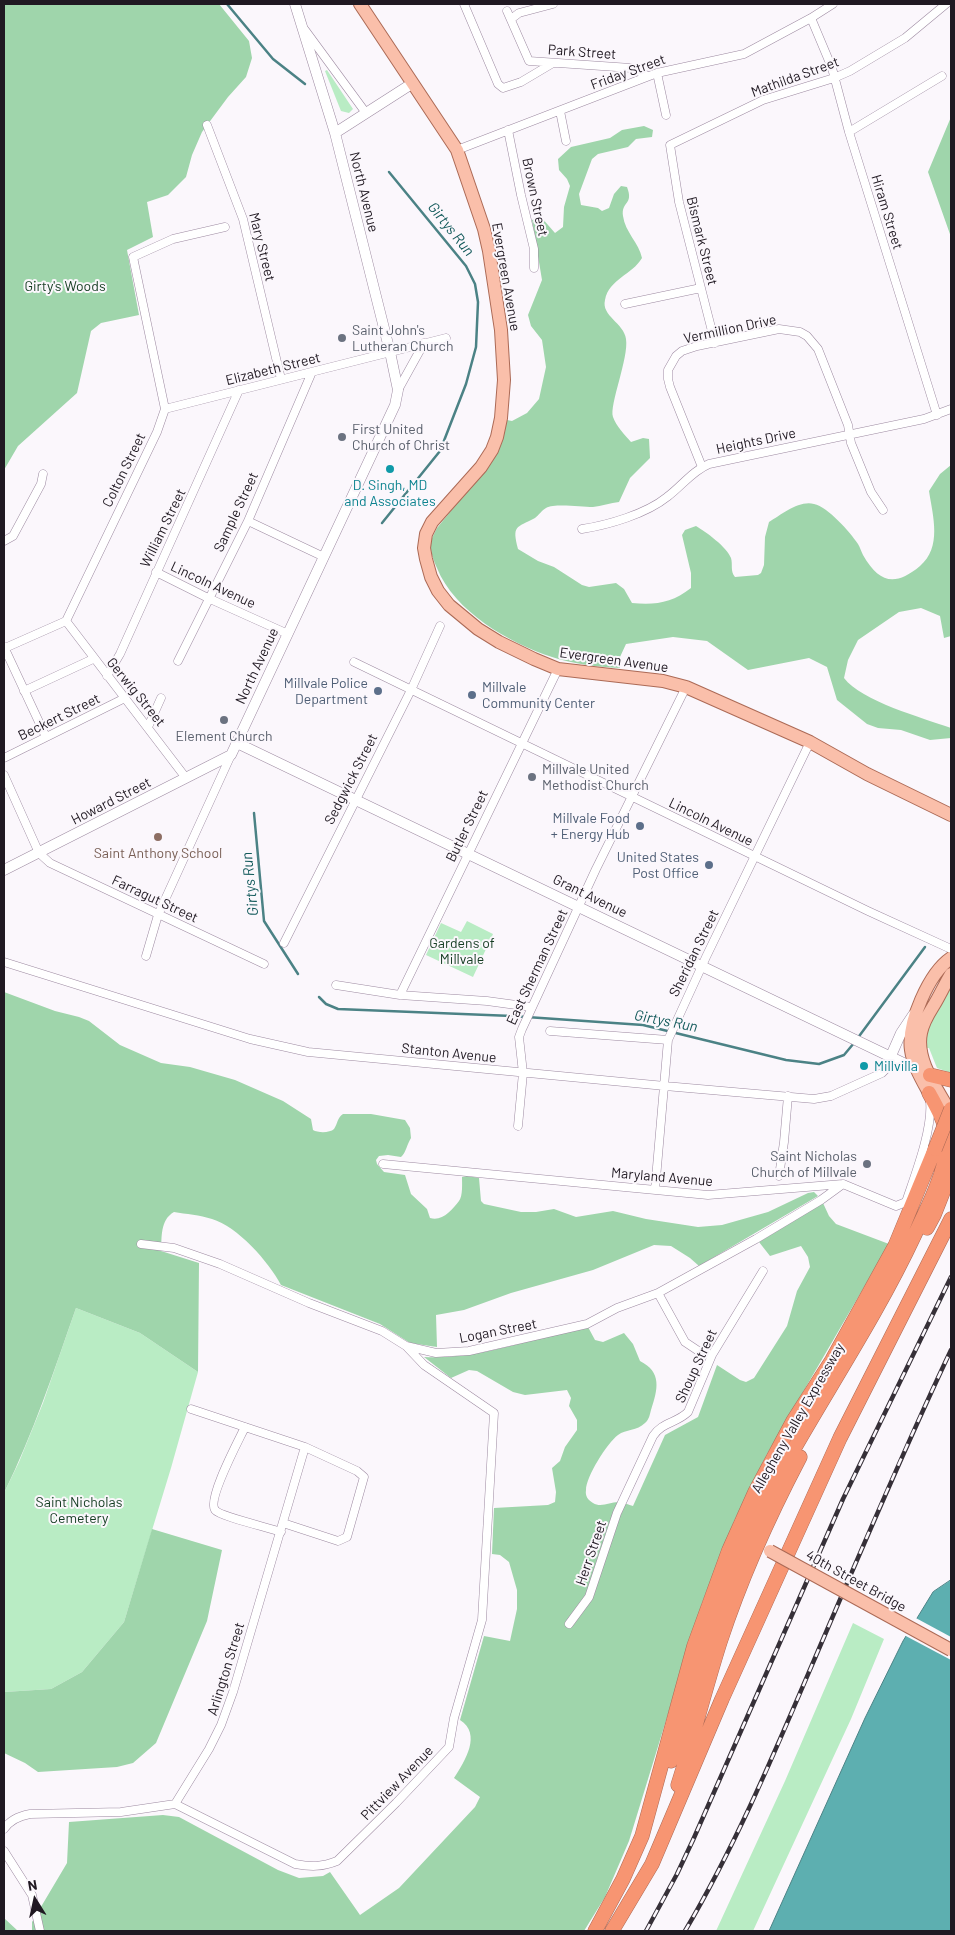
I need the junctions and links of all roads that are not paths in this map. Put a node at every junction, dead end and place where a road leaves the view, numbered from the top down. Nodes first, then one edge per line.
1 (294, 4) edge
2 (360, 4) edge
3 (464, 4) edge
4 (553, 4) edge
5 (833, 4) edge
6 (946, 4) edge
7 (507, 11) dead end
8 (811, 18) junction
9 (511, 19) junction
10 (302, 25) junction
11 (553, 63) junction
12 (657, 73) junction
13 (648, 76) junction
14 (942, 76) dead end
15 (834, 78) junction
16 (413, 83) junction
17 (560, 111) junction
18 (366, 113) junction
19 (666, 115) dead end
20 (207, 125) dead end
21 (508, 130) junction
22 (849, 132) junction
23 (335, 133) junction
24 (566, 141) dead end
25 (670, 145) joint
26 (457, 150) junction
27 (225, 227) dead end
28 (534, 268) dead end
29 (701, 288) junction
30 (625, 304) dead end
31 (446, 338) dead end
32 (424, 343) junction
33 (715, 343) junction
34 (390, 352) junction
35 (312, 372) junction
36 (281, 379) junction
37 (239, 390) junction
38 (398, 390) junction
39 (951, 408) edge
40 (165, 409) junction
41 (937, 415) junction
42 (850, 434) junction
43 (702, 467) junction
44 (43, 474) dead end
45 (41, 484) junction
46 (49, 489) dead end
47 (883, 510) dead end
48 (248, 520) junction
49 (582, 529) dead end
50 (4, 541) edge
51 (324, 557) junction
52 (156, 572) junction
53 (208, 598) junction
54 (66, 621) junction
55 (440, 626) dead end
56 (288, 634) junction
57 (4, 647) edge
58 (93, 659) junction
59 (178, 661) dead end
60 (354, 662) dead end
61 (558, 669) junction
62 (107, 676) junction
63 (686, 687) junction
64 (410, 690) junction
65 (24, 691) junction
66 (125, 698) junction
67 (161, 698) dead end
68 (148, 727) junction
69 (46, 738) junction
70 (810, 742) junction
71 (237, 743) junction
72 (521, 744) junction
73 (231, 755) junction
74 (4, 758) edge
75 (4, 774) edge
76 (186, 778) junction
77 (632, 797) junction
78 (355, 800) junction
79 (951, 815) edge
80 (39, 853) junction
81 (467, 854) junction
82 (755, 856) junction
83 (4, 870) edge
84 (578, 907) junction
85 (158, 915) junction
86 (284, 943) dead end
87 (951, 949) edge
88 (146, 956) dead end
89 (951, 958) edge
90 (4, 962) edge
91 (264, 964) dead end
92 (701, 967) junction
93 (951, 974) edge
94 (336, 985) dead end
95 (400, 995) junction
96 (530, 1009) junction
97 (916, 1012) junction
98 (550, 1031) dead end
99 (668, 1038) junction
100 (890, 1058) junction
101 (523, 1073) junction
102 (924, 1073) junction
103 (951, 1080) edge
104 (664, 1086) junction
105 (929, 1093) joint
106 (788, 1096) junction
107 (944, 1116) edge
108 (518, 1126) dead end
109 (383, 1164) dead end
110 (951, 1172) edge
111 (779, 1176) dead end
112 (843, 1184) junction
113 (655, 1190) junction
114 (951, 1218) edge
115 (141, 1244) dead end
116 (763, 1271) dead end
117 (658, 1293) junction
118 (406, 1346) junction
119 (712, 1355) junction
120 (832, 1360) junction
121 (191, 1408) dead end
122 (246, 1427) junction
123 (305, 1448) junction
124 (772, 1488) junction
125 (617, 1513) joint
126 (282, 1522) junction
127 (281, 1532) junction
128 (758, 1545) junction
129 (569, 1624) dead end
130 (951, 1650) edge
131 (175, 1804) junction
132 (4, 1829) edge
133 (642, 1836) junction
134 (4, 1851) edge
135 (652, 1864) junction
136 (40, 1931) edge
137 (595, 1931) edge
138 (612, 1931) edge

1 - 10 street, North Avenue
2 - 16 main road, Evergreen Avenue
3 - 11 street
4 - 9 street
5 - 8 street, Friday Street
6 - 15 street, Mathilda Street
7 - 9 street, Park Street
8 - 12 street, Friday Street
8 - 15 street, Hiram Street
9 - 11 street, Park Street
10 - 18 street
10 - 23 street, North Avenue
11 - 13 street, Park Street
12 - 13 street, Friday Street
12 - 19 street
13 - 17 street, Friday Street
14 - 22 street
15 - 22 street, Hiram Street
15 - 25 street, Mathilda Street
16 - 18 street
16 - 26 main road, Evergreen Avenue
17 - 21 street, Friday Street
17 - 24 street
18 - 23 street
20 - 36 street, Mary Street
21 - 26 street, Friday Street
21 - 28 street, Brown Street
22 - 41 street, Hiram Street
23 - 34 street, North Avenue
25 - 29 street, Bismark Street
26 - 61 main road, Evergreen Avenue
27 - 40 street
29 - 30 street
29 - 33 street, Bismark Street
31 - 32 street, Elizabeth Street
32 - 34 street, Elizabeth Street
32 - 38 street, North Avenue
33 - 42 street, Vermillion Drive
33 - 43 street, Vermillion Drive
34 - 35 street, Elizabeth Street
34 - 38 street, North Avenue
35 - 36 street, Elizabeth Street
35 - 48 street, Sample Street
36 - 37 street, Elizabeth Street
37 - 40 street, Elizabeth Street
37 - 52 street, William Street
38 - 51 street, North Avenue
39 - 41 street, Heights Drive
40 - 54 street, Colton Street
41 - 42 street, Heights Drive
42 - 43 street, Heights Drive
42 - 47 street, Vermillion Drive
43 - 49 street, Heights Drive
44 - 45 street
45 - 46 street
45 - 50 street
48 - 51 street
48 - 53 street, Sample Street
51 - 56 street, North Avenue
52 - 53 street, Lincoln Avenue
52 - 62 street, William Street
53 - 56 street, Lincoln Avenue
53 - 59 street, Sample Street
54 - 57 street
54 - 58 street, Gerwig Street
55 - 64 street, Sedgwick Street
56 - 71 street, North Avenue
57 - 65 street
58 - 62 street, Gerwig Street
58 - 65 street
60 - 64 street, Lincoln Avenue
61 - 63 main road, Evergreen Avenue
61 - 72 street, Butler Street
62 - 66 street, Gerwig Street
63 - 70 main road, Evergreen Avenue
63 - 77 street, East Sherman Street
64 - 72 street, Lincoln Avenue
64 - 78 street, Sedgwick Street
65 - 69 street
66 - 68 street, Gerwig Street
66 - 69 street, Beckert Street
67 - 68 street
68 - 76 street, Gerwig Street
69 - 74 street, Beckert Street
70 - 79 main road, Evergreen Avenue
70 - 82 street, Sheridan Street
71 - 73 street, North Avenue
71 - 78 street, Grant Avenue
72 - 77 street, Lincoln Avenue
72 - 81 street, Butler Street
73 - 76 street, Howard Street
73 - 85 street, North Avenue
75 - 80 street
76 - 80 street, Howard Street
77 - 82 street, Lincoln Avenue
77 - 84 street, East Sherman Street
78 - 81 street, Grant Avenue
78 - 86 street, Sedgwick Street
80 - 83 street, Howard Street
80 - 85 street, Farragut Street
81 - 84 street, Grant Avenue
81 - 95 street, Butler Street
82 - 87 street, Lincoln Avenue
82 - 92 street, Sheridan Street
84 - 92 street, Grant Avenue
84 - 96 street, East Sherman Street
85 - 88 street, North Avenue
85 - 91 street, Farragut Street
89 - 97 main road
90 - 101 street, Stanton Avenue
92 - 99 street, Sheridan Street
92 - 100 street, Grant Avenue
93 - 102 main road
94 - 95 street
95 - 96 street
96 - 101 street, East Sherman Street
97 - 100 street
97 - 102 main road
98 - 99 street
99 - 104 street, Sheridan Street
100 - 102 street, Grant Avenue
100 - 106 street, Stanton Avenue
101 - 104 street, Stanton Avenue
101 - 108 street, East Sherman Street
102 - 103 highway
102 - 105 main road
102 - 107 main road
104 - 106 street, Stanton Avenue
104 - 113 street, Sheridan Street
105 - 107 highway
106 - 111 street
107 - 112 street, Maryland Avenue
107 - 120 highway, Allegheny Valley Expressway, bridge
107 - 124 highway
109 - 113 street, Maryland Avenue
110 - 128 highway
112 - 113 street, Maryland Avenue
112 - 117 street, Logan Street
114 - 135 highway
115 - 118 street, Logan Street
116 - 119 street, Shoup Street
117 - 118 street, Logan Street
117 - 119 street
118 - 131 street, Pittview Avenue
119 - 125 street, Shoup Street
120 - 124 highway
120 - 133 highway, Allegheny Valley Expressway
121 - 122 street
122 - 123 street
122 - 127 street
123 - 126 street, Arlington Street
123 - 126 street
124 - 128 highway
125 - 129 street, Herr Street
126 - 127 street, Arlington Street
127 - 131 street, Arlington Street
128 - 130 main road, 40th Street Bridge, bridge
128 - 133 highway
128 - 135 highway
131 - 132 street
133 - 137 highway, Allegheny Valley Expressway
134 - 136 street
135 - 138 highway

